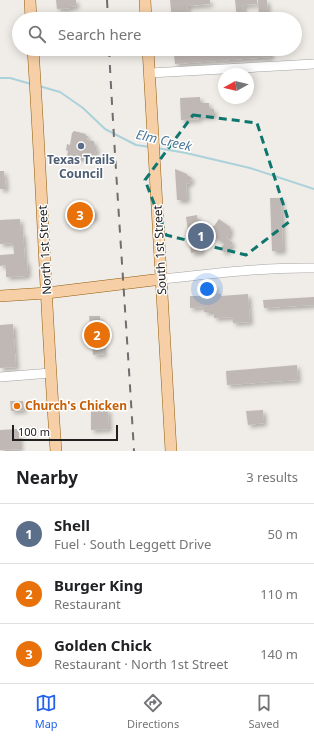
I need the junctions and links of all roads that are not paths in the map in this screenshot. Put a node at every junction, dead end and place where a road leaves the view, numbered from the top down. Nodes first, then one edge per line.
1 (30, 0) edge
2 (145, 0) edge
3 (31, 12) edge
4 (146, 12) edge
5 (33, 56) edge
6 (148, 56) edge
7 (314, 64) edge
8 (149, 73) junction
9 (314, 268) edge
10 (162, 279) junction
11 (47, 293) junction
12 (0, 296) edge
13 (51, 373) junction
14 (0, 376) edge
15 (56, 451) edge
16 (171, 451) edge

1 - 3 main road
2 - 4 main road
5 - 11 main road, North 1st Street
6 - 8 main road, South 1st Street
7 - 8 street
8 - 10 main road, South 1st Street
9 - 10 street
10 - 11 main road
10 - 16 main road, South 1st Street
11 - 12 main road
11 - 13 main road, North 1st Street
13 - 14 street
13 - 15 main road, North 1st Street

